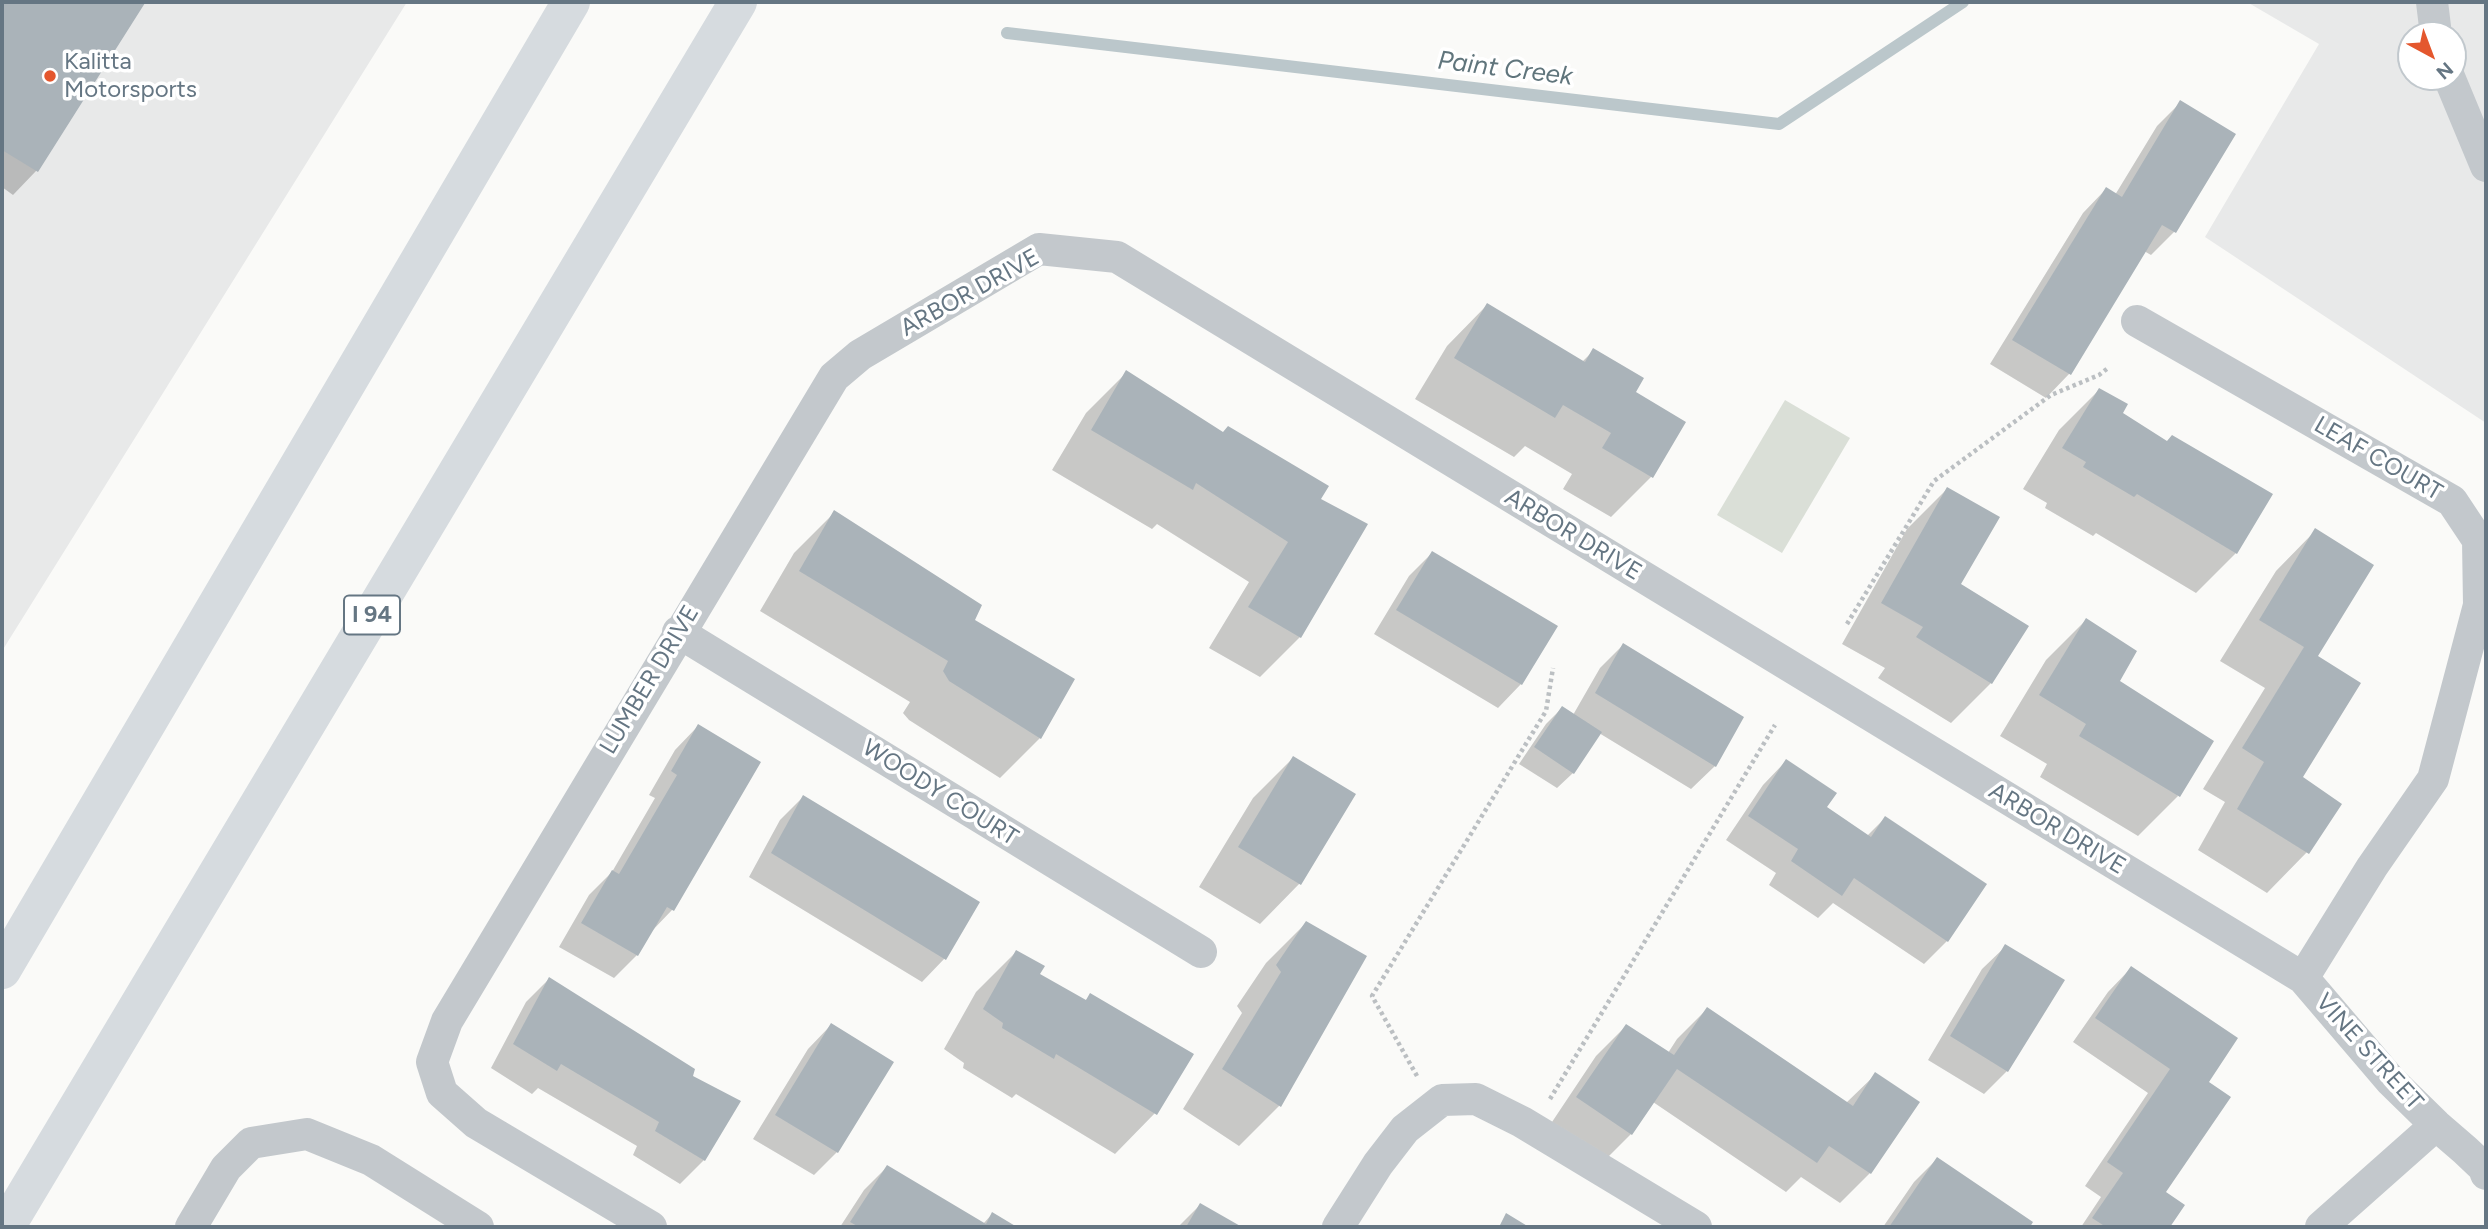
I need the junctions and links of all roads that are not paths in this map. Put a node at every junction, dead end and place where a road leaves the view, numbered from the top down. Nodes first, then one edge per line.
1 (571, 2) edge
2 (738, 2) edge
3 (2432, 2) edge
4 (2434, 21) edge
5 (2455, 91) edge
6 (2486, 166) edge
7 (2137, 321) dead end
8 (834, 377) joint
9 (678, 632) junction
10 (1201, 953) dead end
11 (2, 970) edge
12 (2303, 978) junction
13 (2436, 1125) junction
14 (2476, 1146) edge
15 (2486, 1174) edge
16 (6, 1227) edge
17 (191, 1227) edge
18 (478, 1227) edge
19 (651, 1227) edge
20 (1338, 1227) edge
21 (1696, 1227) edge
22 (2321, 1227) edge

1 - 11 highway
2 - 16 highway, I 94
3 - 4 street
5 - 6 street
7 - 12 street, LEAF COURT
8 - 9 street, LUMBER DRIVE
8 - 12 street, ARBOR DRIVE
9 - 10 street, WOODY COURT
9 - 19 street, LUMBER DRIVE
12 - 13 street, VINE STREET
13 - 14 street, VINE STREET
13 - 22 street
14 - 15 street, VINE STREET
17 - 18 street
20 - 21 street

